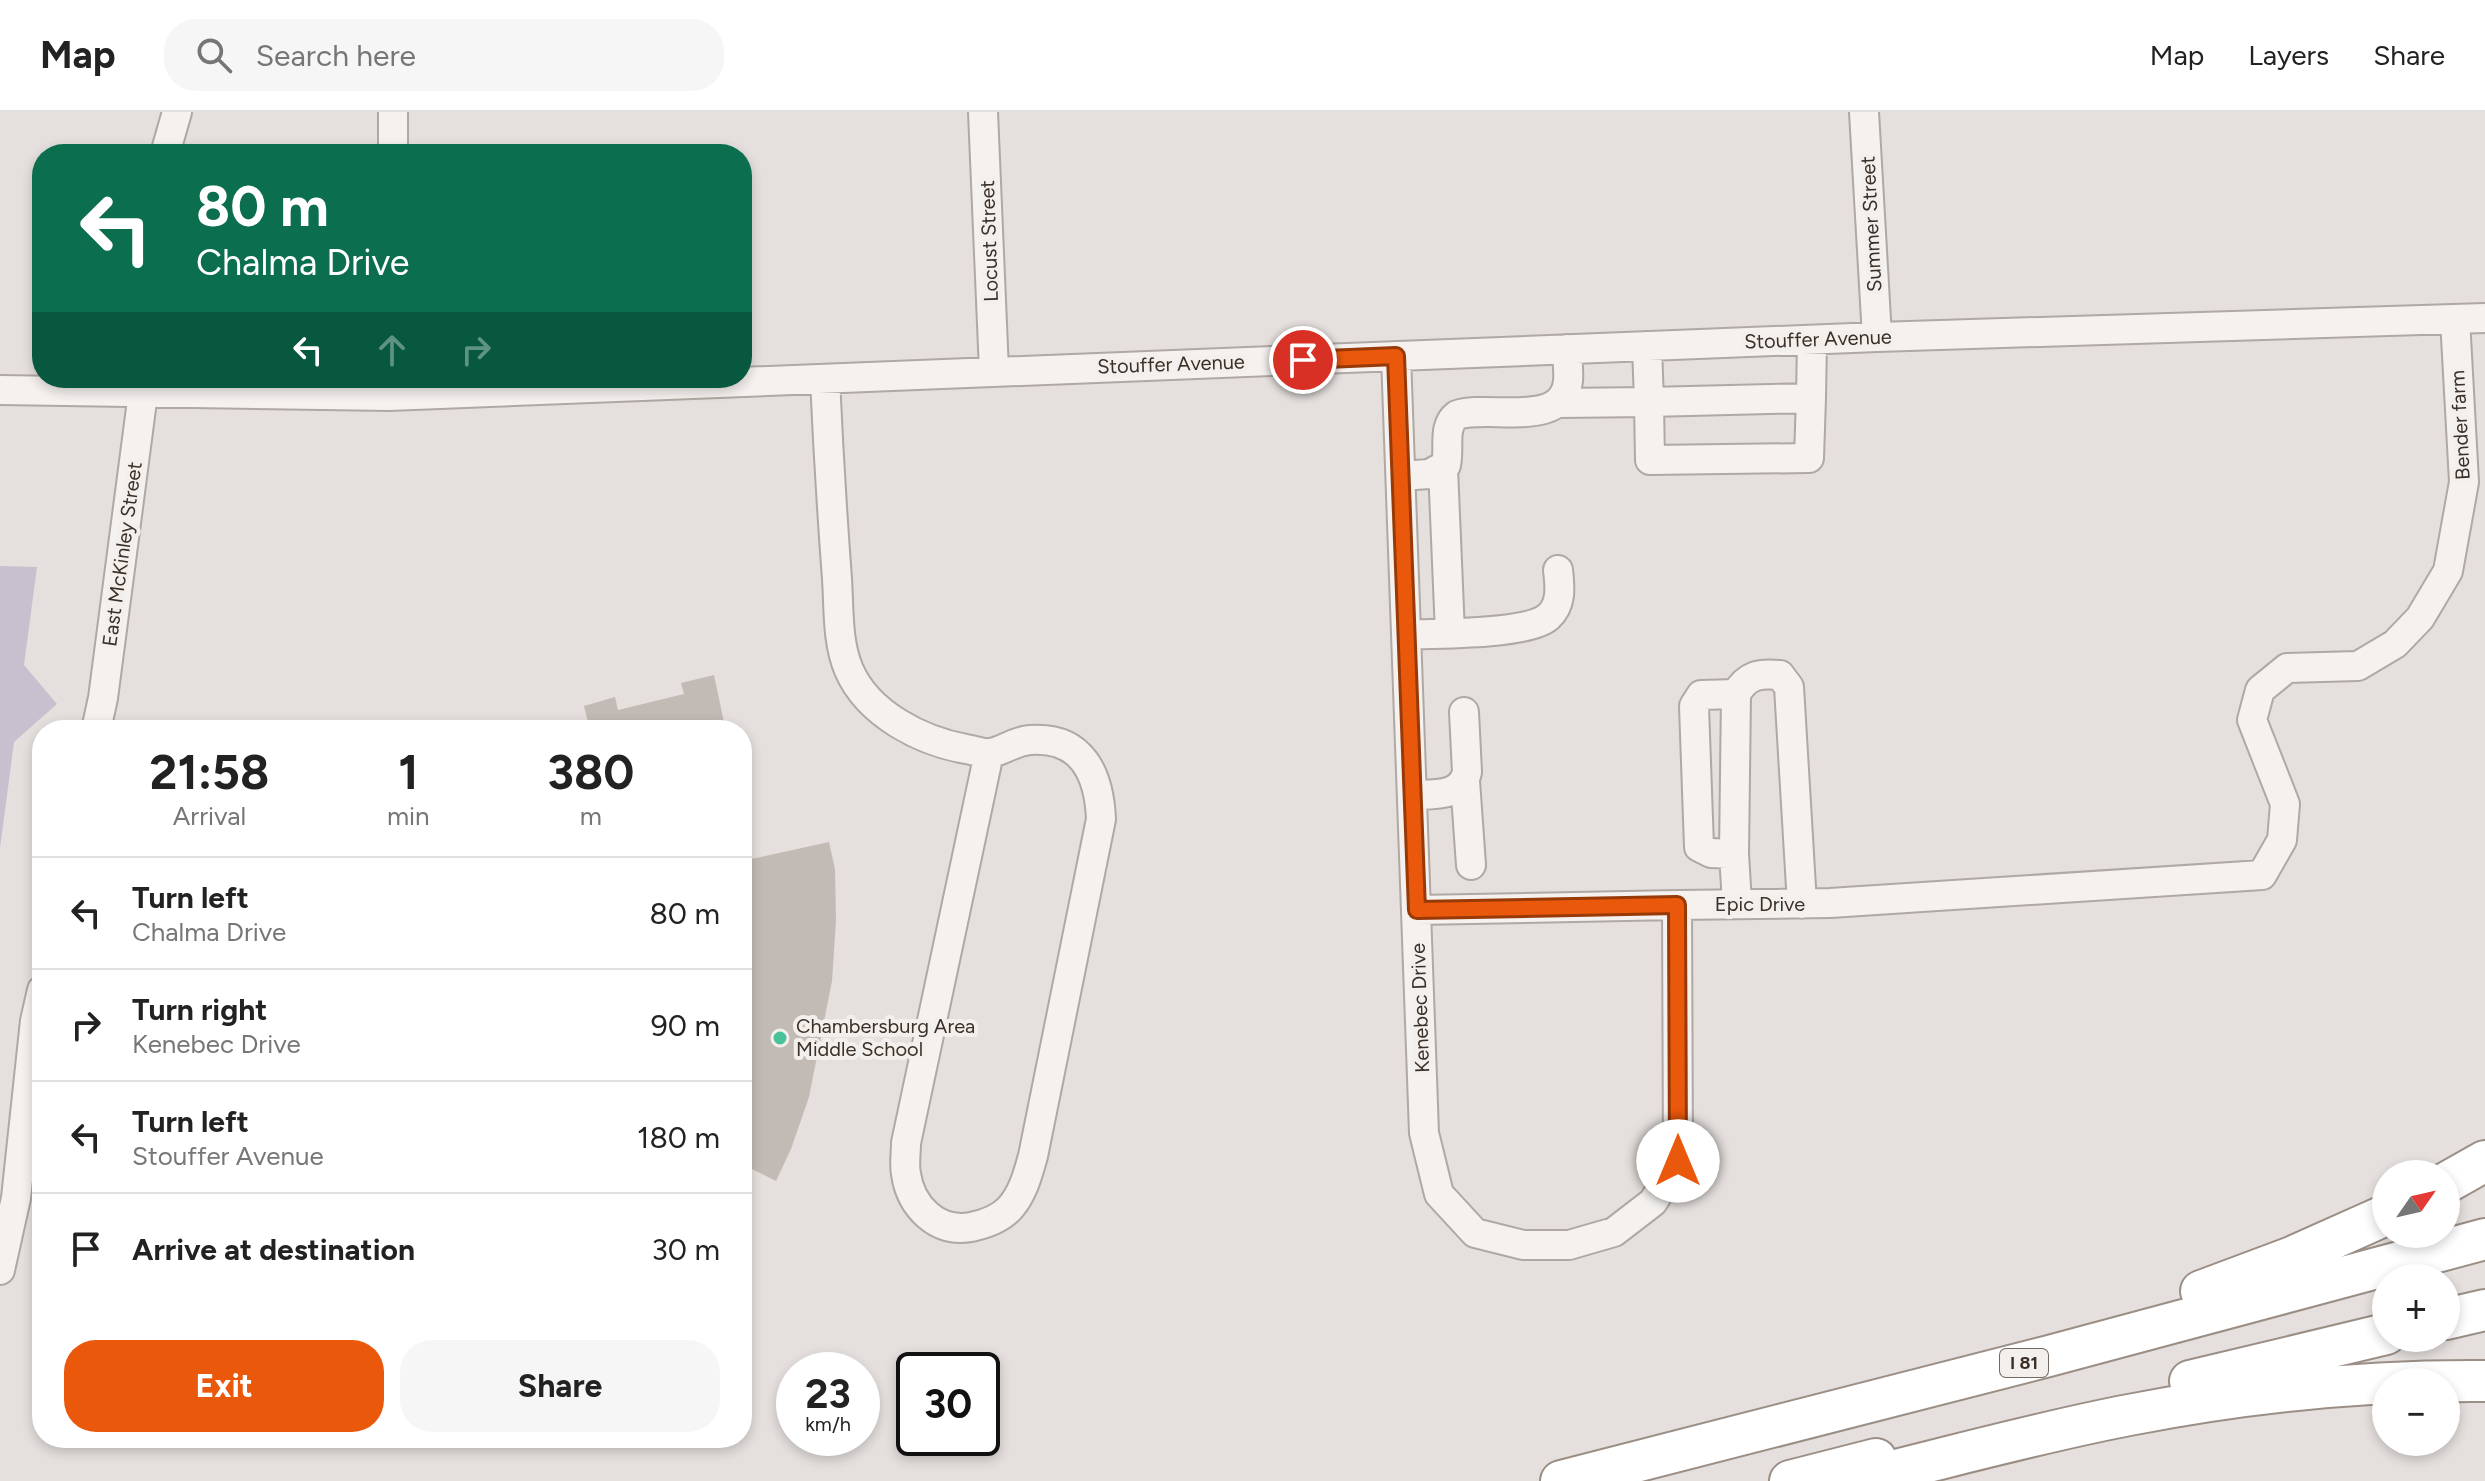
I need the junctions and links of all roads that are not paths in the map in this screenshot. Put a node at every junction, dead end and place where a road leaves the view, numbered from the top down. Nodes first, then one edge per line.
1 (177, 112) edge
2 (393, 112) edge
3 (983, 112) edge
4 (1864, 112) edge
5 (168, 144) edge
6 (393, 144) edge
7 (2485, 318) edge
8 (2455, 319) junction
9 (1877, 337) junction
10 (1812, 340) junction
11 (1647, 346) junction
12 (1567, 349) junction
13 (1396, 356) junction
14 (994, 371) junction
15 (825, 379) junction
16 (752, 380) edge
17 (58, 388) edge
18 (145, 388) edge
19 (0, 390) edge
20 (1811, 398) junction
21 (1649, 402) junction
22 (1557, 403) junction
23 (2473, 427) edge
24 (1443, 468) junction
25 (1401, 476) junction
26 (2472, 517) edge
27 (1558, 570) dead end
28 (1450, 633) junction
29 (1406, 635) junction
30 (1736, 694) junction
31 (1464, 712) dead end
32 (98, 720) edge
33 (989, 753) junction
34 (1465, 781) junction
35 (1412, 795) junction
36 (1734, 854) junction
37 (1471, 865) dead end
38 (2262, 875) joint
39 (1737, 903) junction
40 (1802, 904) junction
41 (1677, 905) junction
42 (1417, 910) junction
43 (32, 1039) edge
44 (2485, 1161) edge
45 (2460, 1175) edge
46 (9, 1177) edge
47 (2372, 1221) edge
48 (5, 1225) edge
49 (2485, 1239) edge
50 (0, 1270) edge
51 (2485, 1310) edge
52 (2460, 1316) edge
53 (2372, 1337) edge
54 (2485, 1381) edge
55 (1787, 1422) junction
56 (1561, 1481) edge
57 (1790, 1481) edge
58 (1851, 1481) edge

1 - 5 street
2 - 6 street
3 - 14 street, Locust Street
4 - 9 street, Summer Street
7 - 8 street, Stouffer Avenue
8 - 9 street, Stouffer Avenue
8 - 23 street, Bender farm
9 - 10 street, Stouffer Avenue
10 - 11 street, Stouffer Avenue
10 - 20 street
11 - 12 street, Stouffer Avenue
11 - 21 street
12 - 13 street, Stouffer Avenue
12 - 22 street
13 - 14 street, Stouffer Avenue
13 - 25 street, Kenebec Drive
14 - 15 street, Stouffer Avenue
15 - 16 street, Stouffer Avenue
15 - 33 street
17 - 19 street, Stouffer Avenue
18 - 32 street, East McKinley Street
20 - 21 street
20 - 21 street
21 - 22 street
22 - 24 street
23 - 26 street, Bender farm
24 - 25 street
24 - 28 street
25 - 29 street, Kenebec Drive
26 - 38 street, Bender farm
27 - 28 street
28 - 29 street
29 - 35 street, Kenebec Drive
30 - 36 street
30 - 36 street
30 - 40 street
31 - 34 street
33 - 33 street
34 - 35 street
34 - 37 street
35 - 42 street, Kenebec Drive
36 - 39 street
38 - 40 street, Epic Drive
39 - 40 street, Epic Drive
39 - 41 street, Epic Drive
41 - 42 street, Epic Drive
41 - 42 street, Kenebec Drive
43 - 46 street
44 - 45 highway
46 - 48 street
47 - 55 highway
48 - 50 street
49 - 55 highway, I 81
51 - 52 highway
53 - 57 highway
54 - 58 highway
55 - 56 highway, I 81

